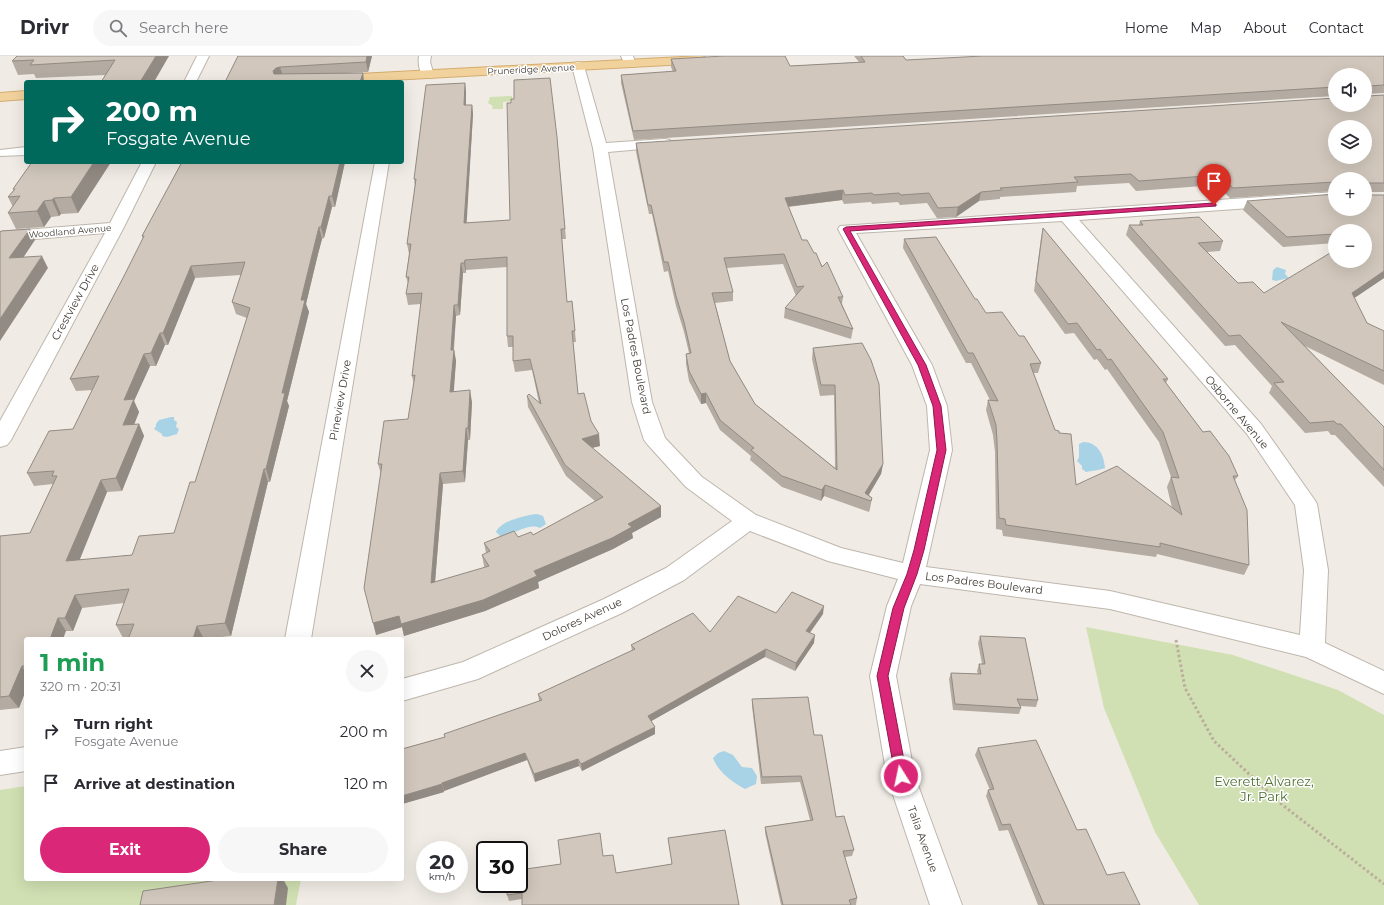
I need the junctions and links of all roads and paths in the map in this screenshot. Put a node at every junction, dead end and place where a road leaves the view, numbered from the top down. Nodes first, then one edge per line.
1 (203, 56) edge
2 (425, 56) edge
3 (716, 59) edge
4 (629, 60) edge
5 (578, 66) junction
6 (428, 74) junction
7 (396, 79) edge
8 (191, 80) edge
9 (358, 80) edge
10 (24, 95) edge
11 (0, 97) edge
12 (674, 143) edge
13 (600, 148) junction
14 (4, 152) dead end
15 (24, 152) edge
16 (147, 164) edge
17 (382, 164) edge
18 (1328, 197) edge
19 (1067, 216) junction
20 (116, 227) junction
21 (0, 237) edge
22 (0, 440) edge
23 (748, 521) junction
24 (912, 574) junction
25 (298, 637) edge
26 (1176, 638) dead end
27 (1312, 648) junction
28 (1384, 684) edge
29 (404, 689) edge
30 (24, 759) edge
31 (0, 763) edge
32 (1384, 884) edge
33 (946, 905) edge

1 - 8 street
2 - 6 street
3 - 4 main road, Pruneridge Avenue
4 - 5 main road, Pruneridge Avenue
5 - 6 main road, Pruneridge Avenue
5 - 13 street, Los Padres Boulevard
6 - 7 main road, Pruneridge Avenue
7 - 9 main road, Pruneridge Avenue
10 - 11 main road
12 - 13 street
13 - 23 street, Los Padres Boulevard
14 - 15 street
16 - 20 street, Crestview Drive
17 - 25 street, Pineview Drive
18 - 19 street
19 - 24 street, Talia Avenue
19 - 27 street, Osborne Avenue
20 - 21 street, Woodland Avenue
20 - 22 street, Crestview Drive
23 - 24 street, Los Padres Boulevard
23 - 29 street, Dolores Avenue
24 - 27 street, Los Padres Boulevard
24 - 33 street, Talia Avenue
26 - 32 path
27 - 28 street, Los Padres Boulevard
30 - 31 street

